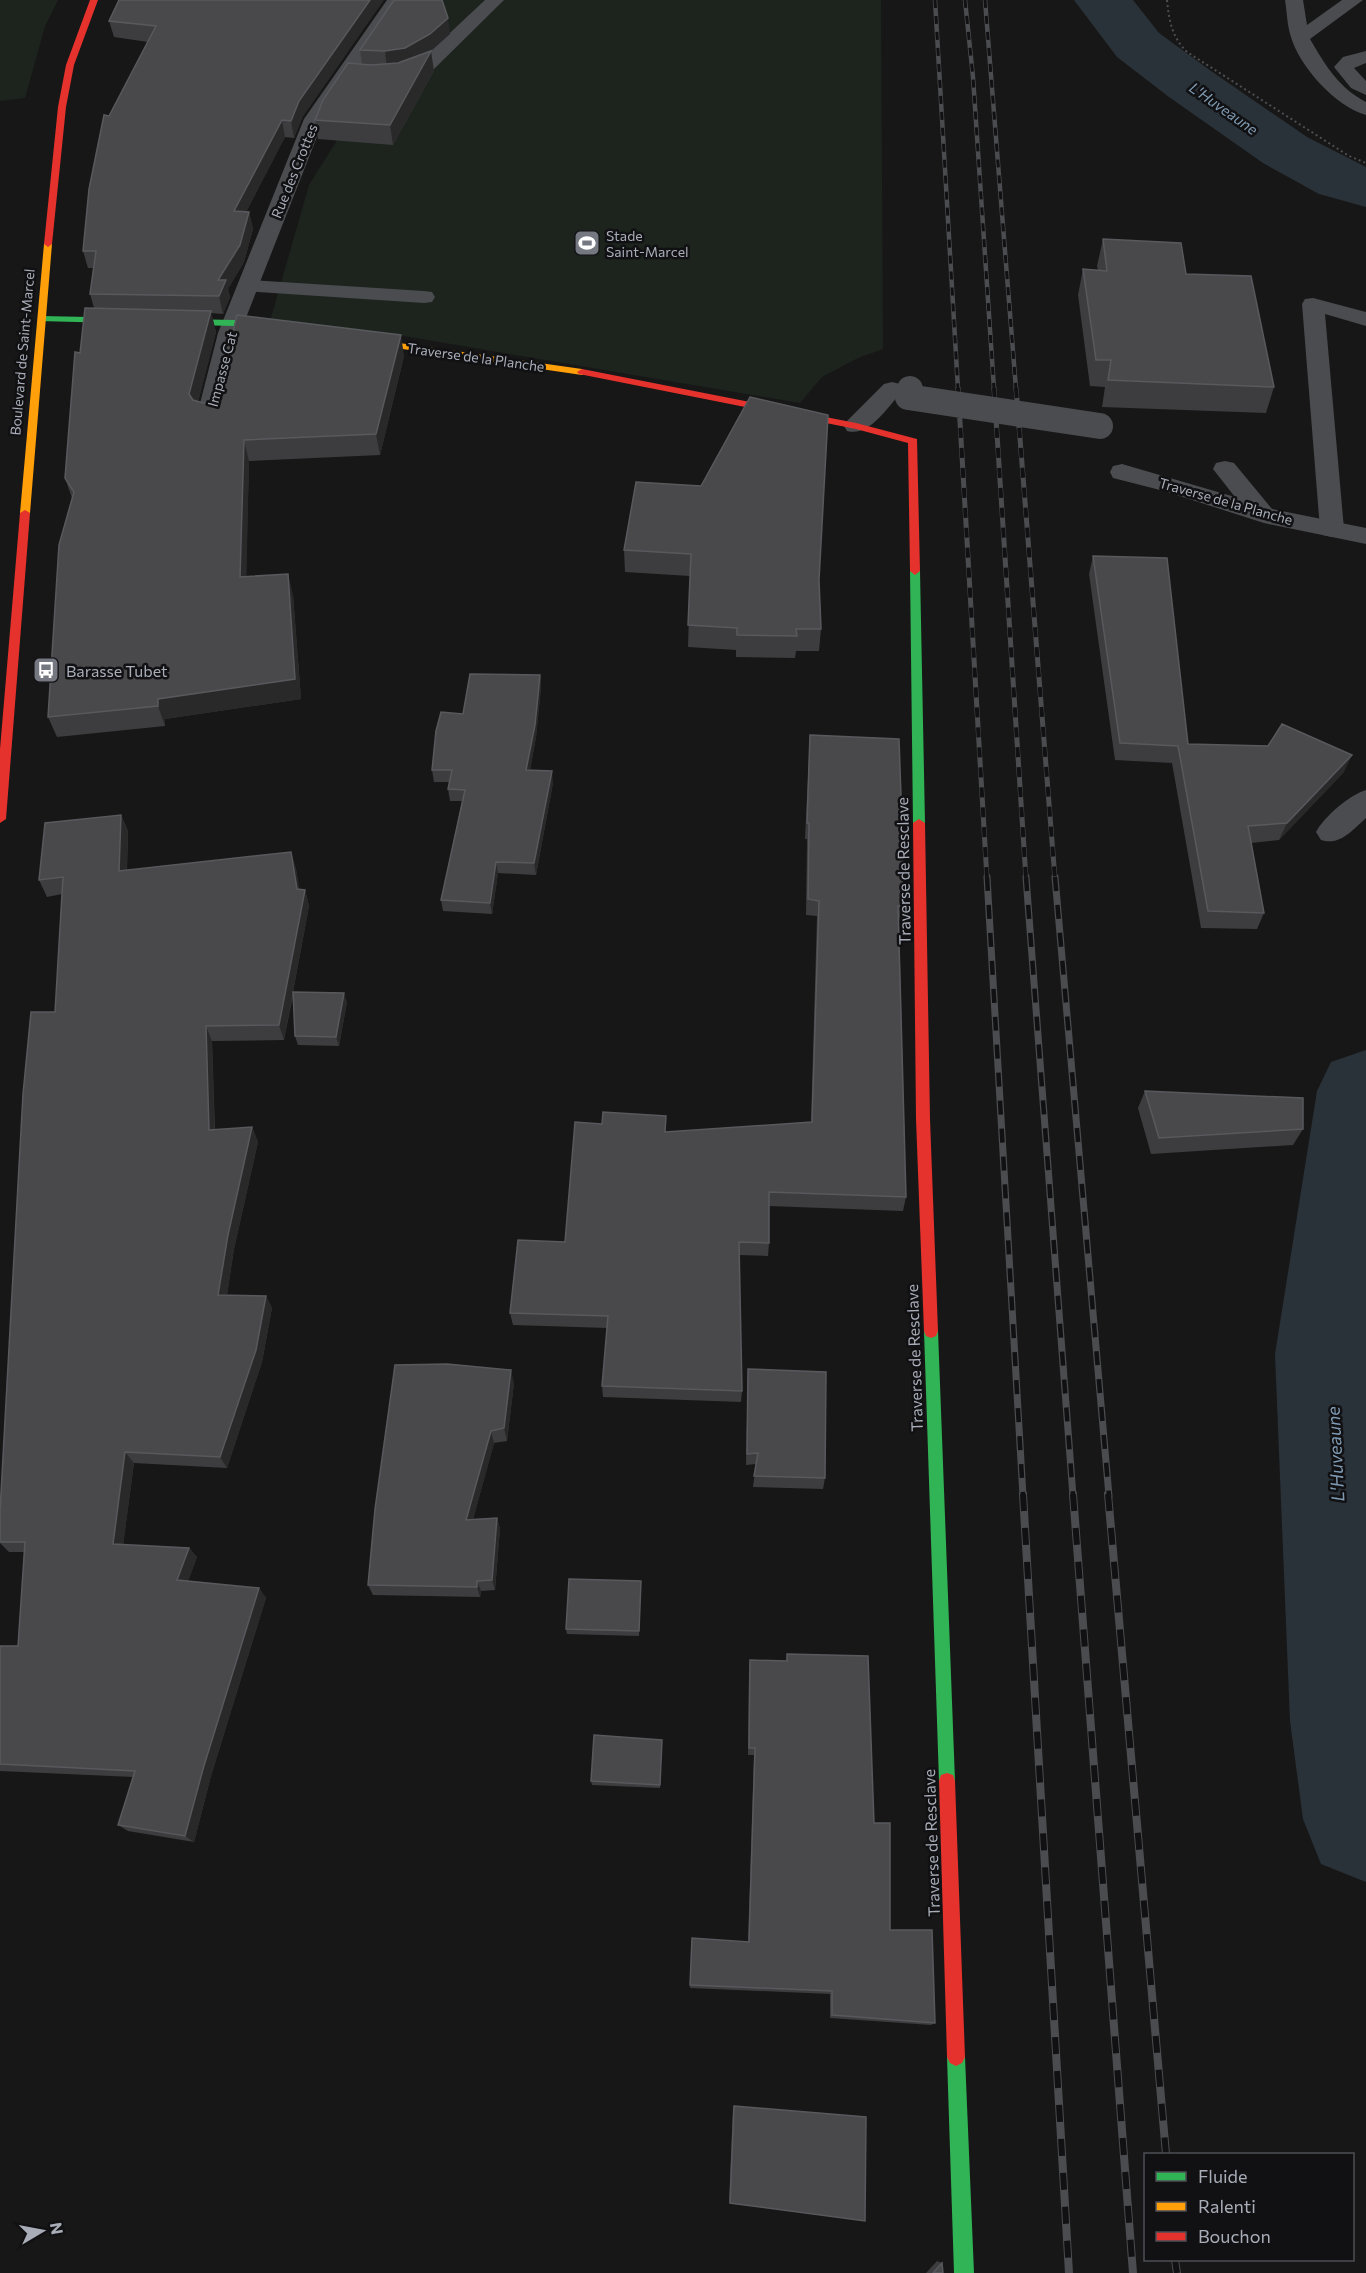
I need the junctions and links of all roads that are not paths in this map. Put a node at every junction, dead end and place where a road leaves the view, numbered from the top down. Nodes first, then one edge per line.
1 (94, 0) edge
2 (396, 0) edge
3 (495, 0) edge
4 (1294, 0) edge
5 (1354, 0) edge
6 (1300, 38) junction
7 (1366, 57) edge
8 (362, 76) junction
9 (1366, 88) edge
10 (1366, 109) edge
11 (249, 286) junction
12 (424, 297) dead end
13 (41, 319) junction
14 (1366, 319) edge
15 (234, 323) junction
16 (288, 330) edge
17 (347, 339) edge
18 (209, 415) edge
19 (856, 426) junction
20 (1100, 426) dead end
21 (913, 441) joint
22 (1225, 469) dead end
23 (1122, 472) dead end
24 (1264, 515) junction
25 (1332, 529) junction
26 (1366, 536) edge
27 (1366, 801) edge
28 (0, 819) edge
29 (1331, 832) dead end
30 (964, 2273) edge

1 - 13 street, Boulevard de Saint-Marcel
2 - 8 street, Rue des Crottes
3 - 8 lane
4 - 6 lane
5 - 6 lane
6 - 10 lane
7 - 9 lane
8 - 11 street, Rue des Crottes
11 - 12 lane
11 - 15 street, Rue des Crottes
13 - 15 street
13 - 28 street, Boulevard de Saint-Marcel
14 - 25 lane
15 - 16 street
15 - 18 street, Impasse Cat
17 - 19 street, Traverse de la Planche
19 - 20 street, bridge
19 - 21 street, Traverse de la Planche
21 - 30 street, Traverse de Resclave
22 - 24 street
23 - 24 street, Traverse de la Planche
24 - 25 street, Traverse de la Planche
25 - 26 street, Traverse de la Planche
27 - 29 street

